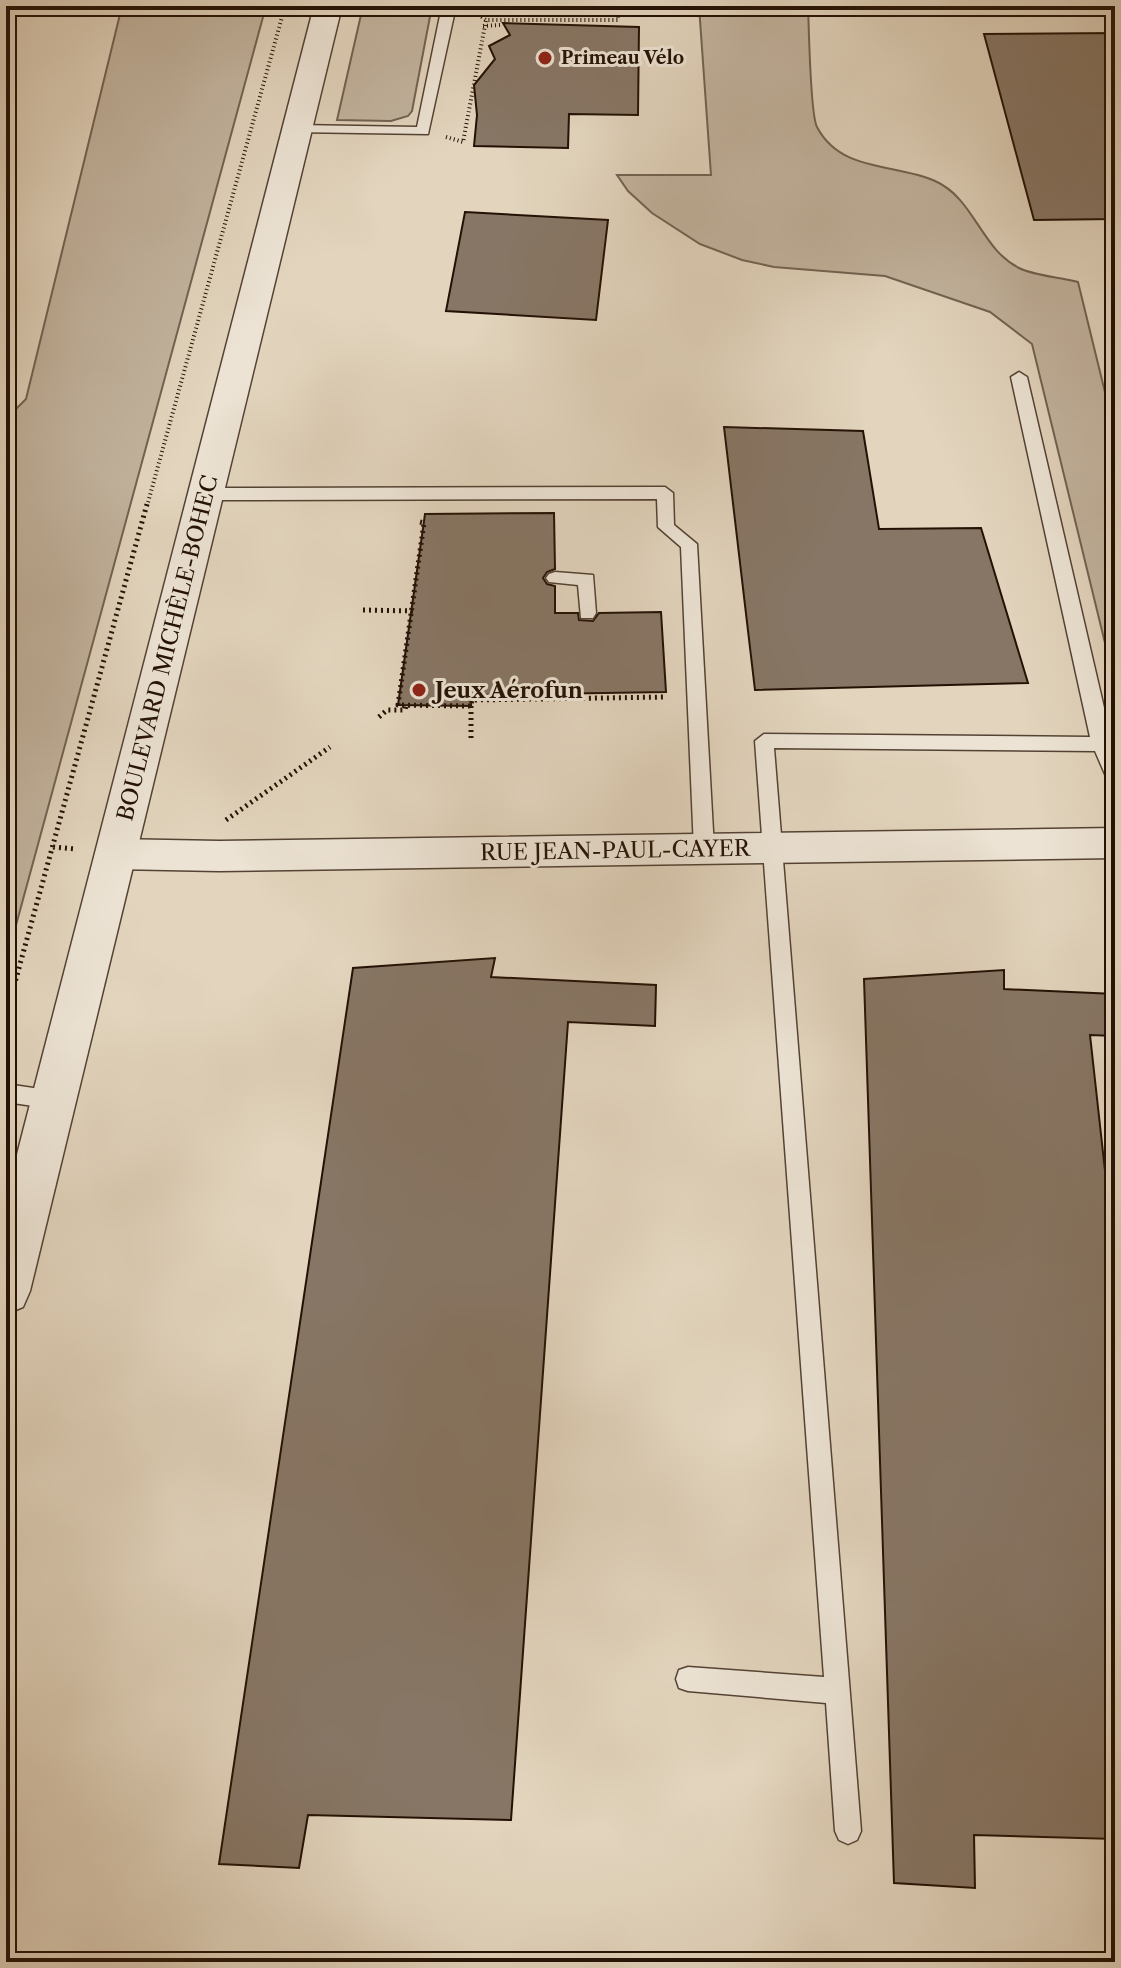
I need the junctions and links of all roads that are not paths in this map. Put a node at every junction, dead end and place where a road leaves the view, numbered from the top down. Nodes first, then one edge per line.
1 (328, 6) edge
2 (449, 6) edge
3 (297, 129) junction
4 (1019, 377) dead end
5 (206, 494) junction
6 (555, 578) dead end
7 (587, 613) dead end
8 (1101, 744) junction
9 (1115, 776) edge
10 (1115, 843) edge
11 (774, 848) junction
12 (704, 849) junction
13 (115, 854) junction
14 (6, 1093) edge
15 (54, 1100) junction
16 (6, 1291) edge
17 (688, 1679) dead end
18 (837, 1691) junction
19 (848, 1831) dead end

1 - 3 street, BOULEVARD MICHÈLE-BOHEC
2 - 3 lane
3 - 5 street, BOULEVARD MICHÈLE-BOHEC
4 - 8 lane
5 - 12 lane
5 - 13 street, BOULEVARD MICHÈLE-BOHEC
6 - 7 lane
8 - 9 lane
8 - 11 lane
10 - 11 street, RUE JEAN-PAUL-CAYER
11 - 12 street, RUE JEAN-PAUL-CAYER
11 - 18 lane
12 - 13 street, RUE JEAN-PAUL-CAYER
13 - 15 street, BOULEVARD MICHÈLE-BOHEC
14 - 15 lane
15 - 16 street, BOULEVARD MICHÈLE-BOHEC
17 - 18 lane
18 - 19 lane

